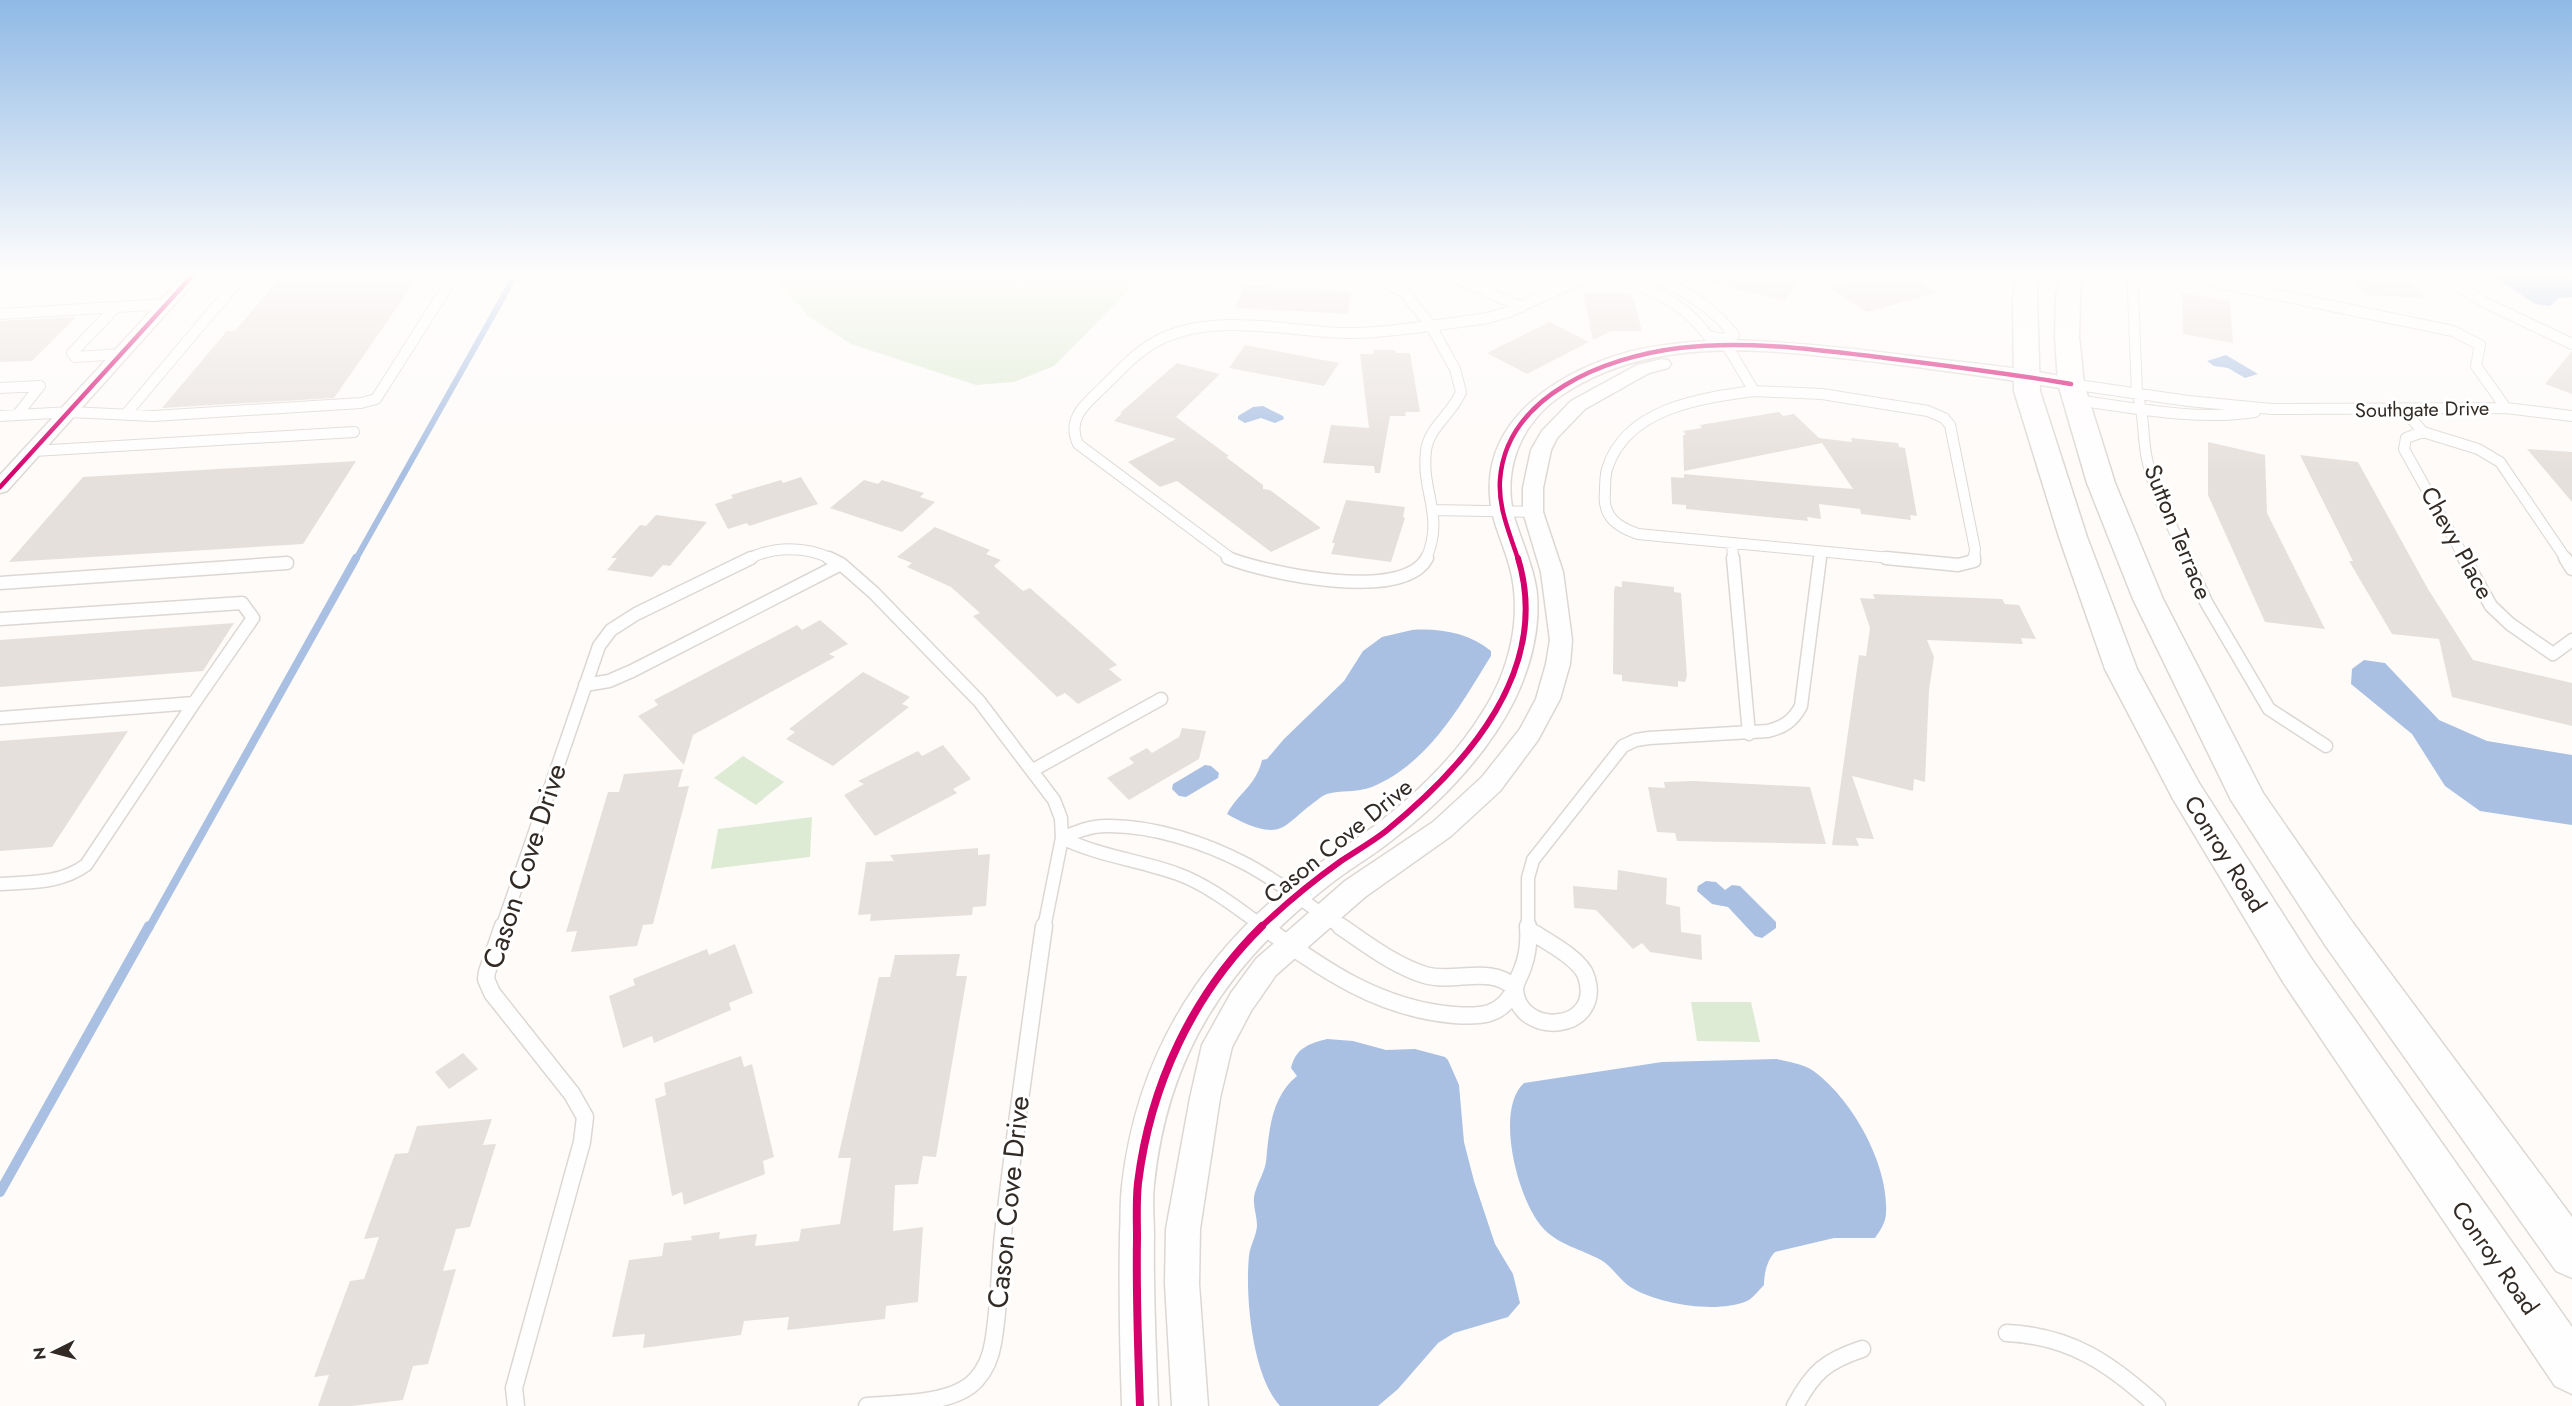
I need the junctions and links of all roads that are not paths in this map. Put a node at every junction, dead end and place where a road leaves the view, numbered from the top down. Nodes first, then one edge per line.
1 (83, 342) edge
2 (133, 342) edge
3 (187, 342) edge
4 (412, 342) edge
5 (1157, 342) edge
6 (1439, 342) edge
7 (1718, 342) edge
8 (1730, 342) edge
9 (2026, 342) edge
10 (2068, 342) edge
11 (2135, 342) edge
12 (2475, 342) edge
13 (1727, 347) junction
14 (122, 354) junction
15 (2027, 383) junction
16 (0, 388) edge
17 (1754, 391) junction
18 (2073, 392) junction
19 (2137, 394) junction
20 (2506, 408) junction
21 (2272, 409) junction
22 (2143, 410) junction
23 (2404, 410) junction
24 (70, 412) junction
25 (126, 414) junction
26 (17, 415) junction
27 (0, 416) edge
28 (2572, 416) edge
29 (354, 432) dead end
30 (2422, 432) junction
31 (34, 452) junction
32 (0, 487) edge
33 (1432, 510) junction
34 (1533, 512) junction
35 (1504, 513) junction
36 (1732, 543) junction
37 (1821, 552) junction
38 (287, 563) dead end
39 (841, 564) junction
40 (2572, 570) edge
41 (0, 583) edge
42 (0, 619) edge
43 (2572, 639) edge
44 (585, 685) junction
45 (1161, 699) dead end
46 (194, 703) junction
47 (0, 718) edge
48 (1749, 734) junction
49 (2326, 746) dead end
50 (1033, 770) junction
51 (1062, 838) junction
52 (0, 884) edge
53 (1294, 895) junction
54 (1324, 916) junction
55 (1262, 926) junction
56 (1528, 930) junction
57 (1290, 946) junction
58 (1515, 988) junction
59 (2572, 1255) edge
60 (2007, 1334) dead end
61 (1862, 1349) dead end
62 (2572, 1369) edge
63 (516, 1406) edge
64 (867, 1406) edge
65 (1140, 1406) edge
66 (1190, 1406) edge
67 (1795, 1406) edge
68 (2157, 1406) edge

1 - 14 lane
2 - 14 street
3 - 25 lane
4 - 25 lane
5 - 33 lane
6 - 33 lane
7 - 13 lane, Cason Cove Drive
8 - 13 lane
9 - 15 main road, Conroy Road
10 - 18 main road, Conroy Road
11 - 19 lane, Sutton Terrace
12 - 20 lane
13 - 15 street, Cason Cove Drive
13 - 17 lane, Cason Cove Drive
13 - 34 street, Cason Cove Drive
13 - 35 street, Cason Cove Drive
14 - 24 street
15 - 18 street, Cason Cove Drive
15 - 62 main road, Conroy Road
16 - 26 lane
17 - 36 lane
17 - 37 lane
18 - 19 lane, Southgate Drive
18 - 22 lane, Southgate Drive
18 - 59 main road, Conroy Road
19 - 21 lane, Southgate Drive
19 - 22 lane, Sutton Terrace
20 - 23 lane, Southgate Drive
20 - 28 lane, Southgate Drive
21 - 22 lane, Southgate Drive
21 - 23 lane, Southgate Drive
22 - 49 lane, Sutton Terrace
23 - 30 lane
24 - 25 lane
24 - 26 lane
24 - 31 street
26 - 27 lane
29 - 31 lane
30 - 40 lane
30 - 43 lane, Chevy Place
31 - 32 street
33 - 35 lane
34 - 35 lane
34 - 54 street, Cason Cove Drive
35 - 53 street, Cason Cove Drive
36 - 37 lane
36 - 48 lane
37 - 48 lane, Cason Cove Drive
38 - 41 lane
39 - 44 lane
39 - 44 lane, Cason Cove Drive
39 - 50 lane, Cason Cove Drive
42 - 46 lane
44 - 63 lane, Cason Cove Drive
45 - 50 lane
46 - 47 lane
46 - 52 lane
48 - 56 lane, Cason Cove Drive
50 - 51 lane, Cason Cove Drive
51 - 53 lane, Cason Cove Drive
51 - 55 lane, Cason Cove Drive
51 - 64 lane, Cason Cove Drive
53 - 54 lane, Cason Cove Drive
53 - 55 street, Cason Cove Drive
54 - 57 street, Cason Cove Drive
54 - 58 lane, Cason Cove Drive
55 - 57 lane, Cason Cove Drive
55 - 65 street, Cason Cove Drive
56 - 58 lane, Cason Cove Drive
56 - 58 lane
57 - 58 lane, Cason Cove Drive
57 - 66 street, Cason Cove Drive
60 - 68 lane
61 - 67 lane

